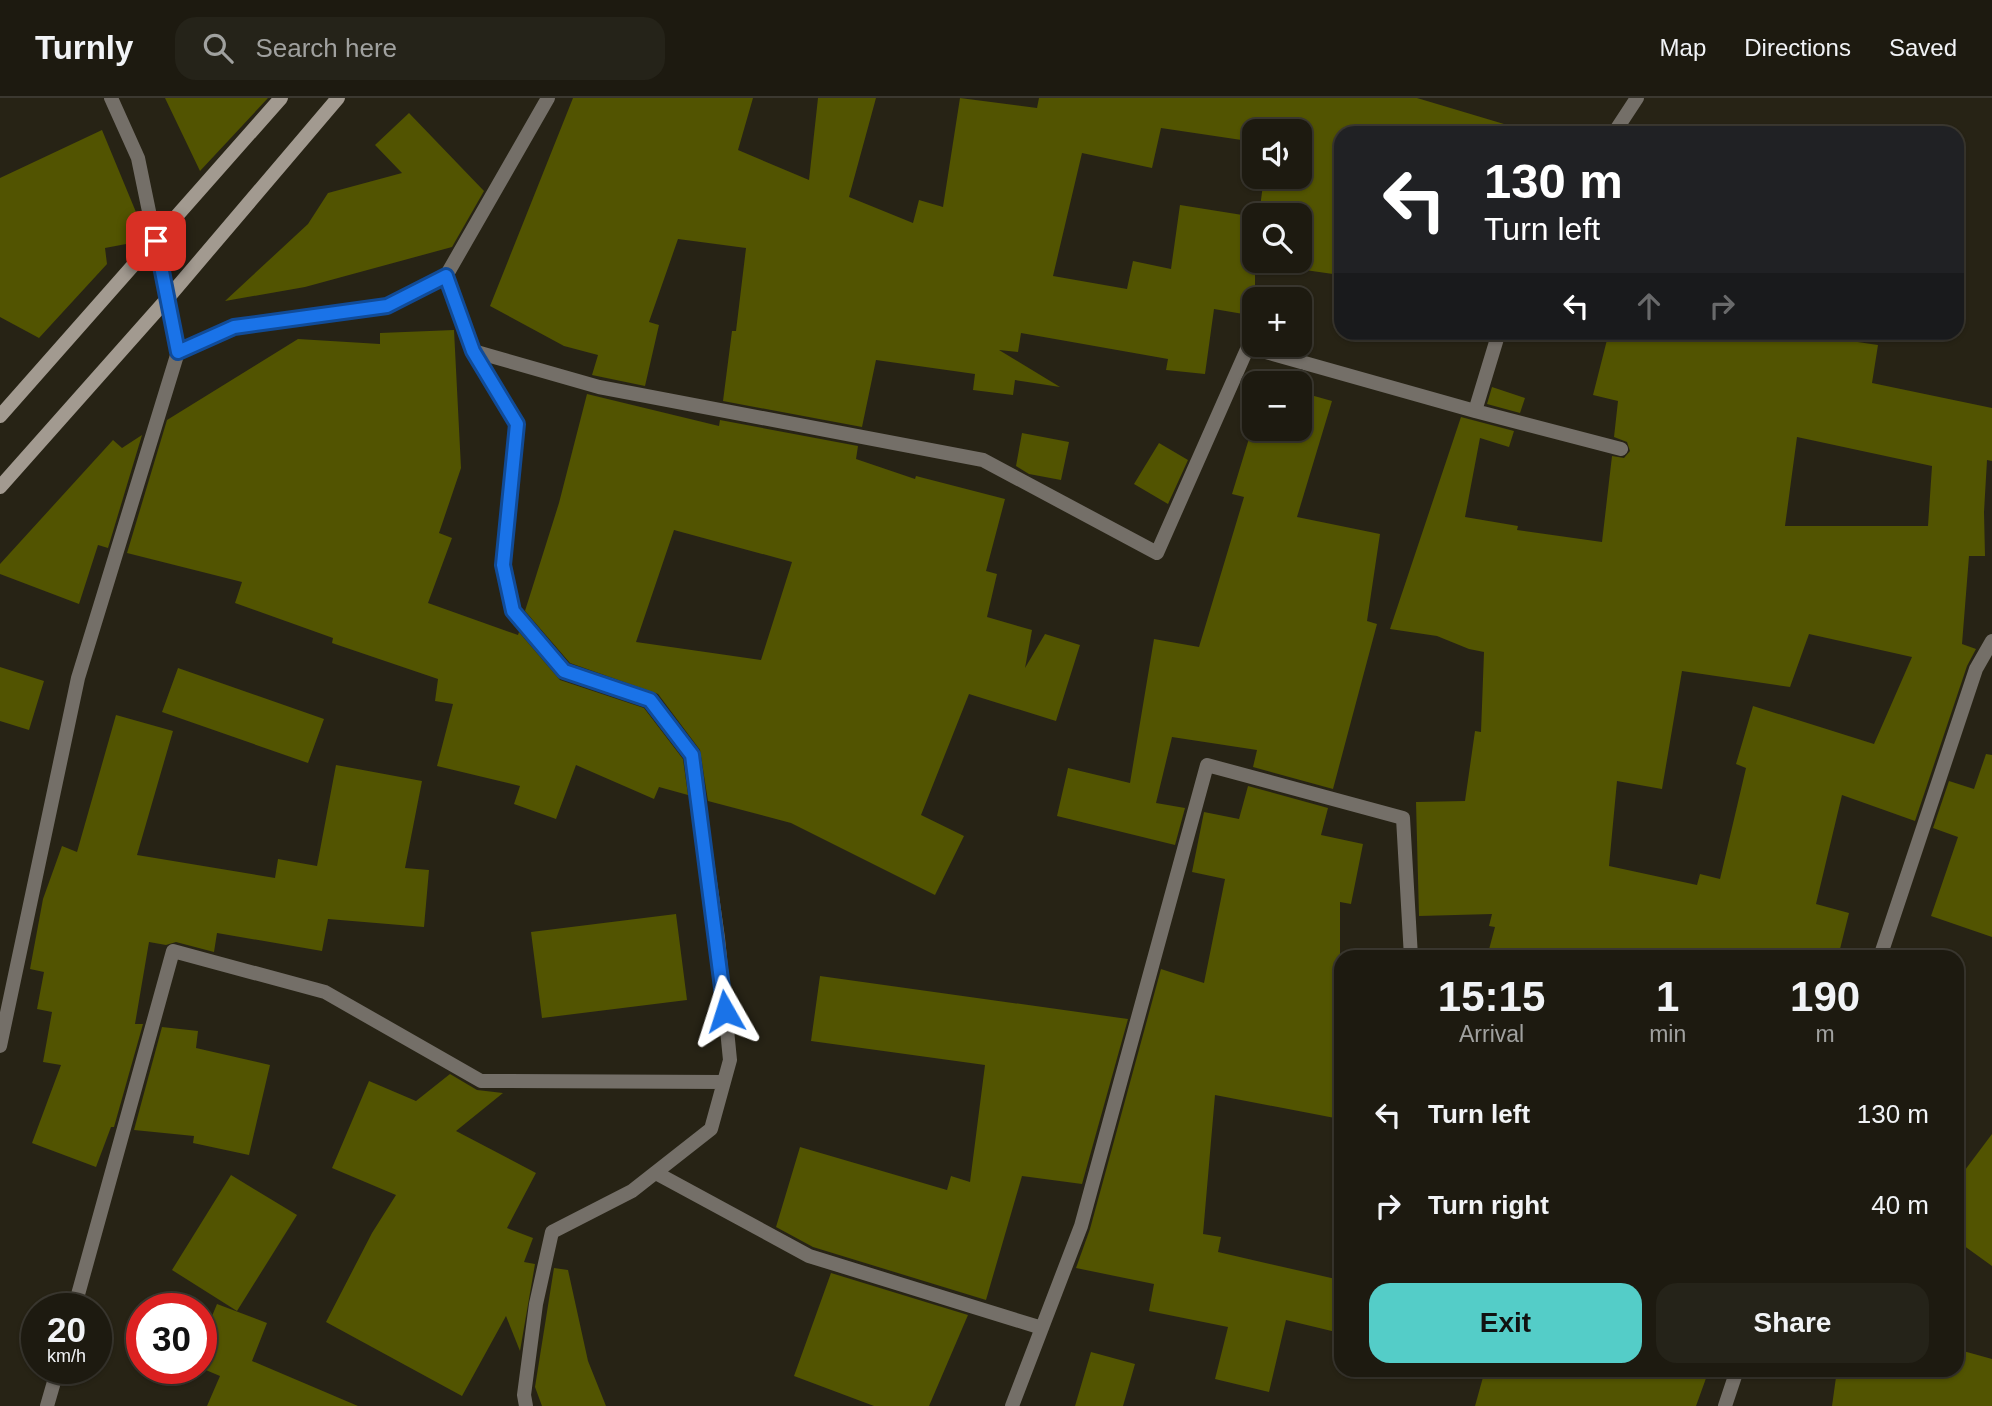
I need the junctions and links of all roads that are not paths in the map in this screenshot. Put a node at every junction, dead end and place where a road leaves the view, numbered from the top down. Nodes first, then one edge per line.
1 (111, 98) edge
2 (281, 98) edge
3 (338, 98) edge
4 (548, 98) edge
5 (1637, 98) edge
6 (1619, 126) edge
7 (156, 241) junction
8 (446, 276) junction
9 (167, 299) junction
10 (1497, 340) edge
11 (473, 351) junction
12 (178, 352) junction
13 (1475, 411) junction
14 (0, 416) edge
15 (1621, 449) dead end
16 (0, 487) edge
17 (1992, 640) edge
18 (1411, 950) edge
19 (1882, 950) edge
20 (0, 1046) edge
21 (724, 1082) junction
22 (656, 1173) junction
23 (78, 1293) edge
24 (1042, 1328) junction
25 (1735, 1377) edge
26 (53, 1384) edge
27 (47, 1406) edge
28 (526, 1406) edge
29 (1012, 1406) edge
30 (1725, 1406) edge

1 - 7 street
2 - 7 main road
3 - 9 main road
4 - 8 street
5 - 6 street
7 - 9 street
7 - 14 main road
8 - 11 street
8 - 12 street
9 - 12 street
9 - 16 main road
10 - 13 street
11 - 13 street
11 - 21 street
12 - 20 street
13 - 15 street
17 - 19 street
18 - 24 street
21 - 22 street
21 - 23 street
22 - 24 street
22 - 28 street
24 - 29 street
25 - 30 street
26 - 27 street

